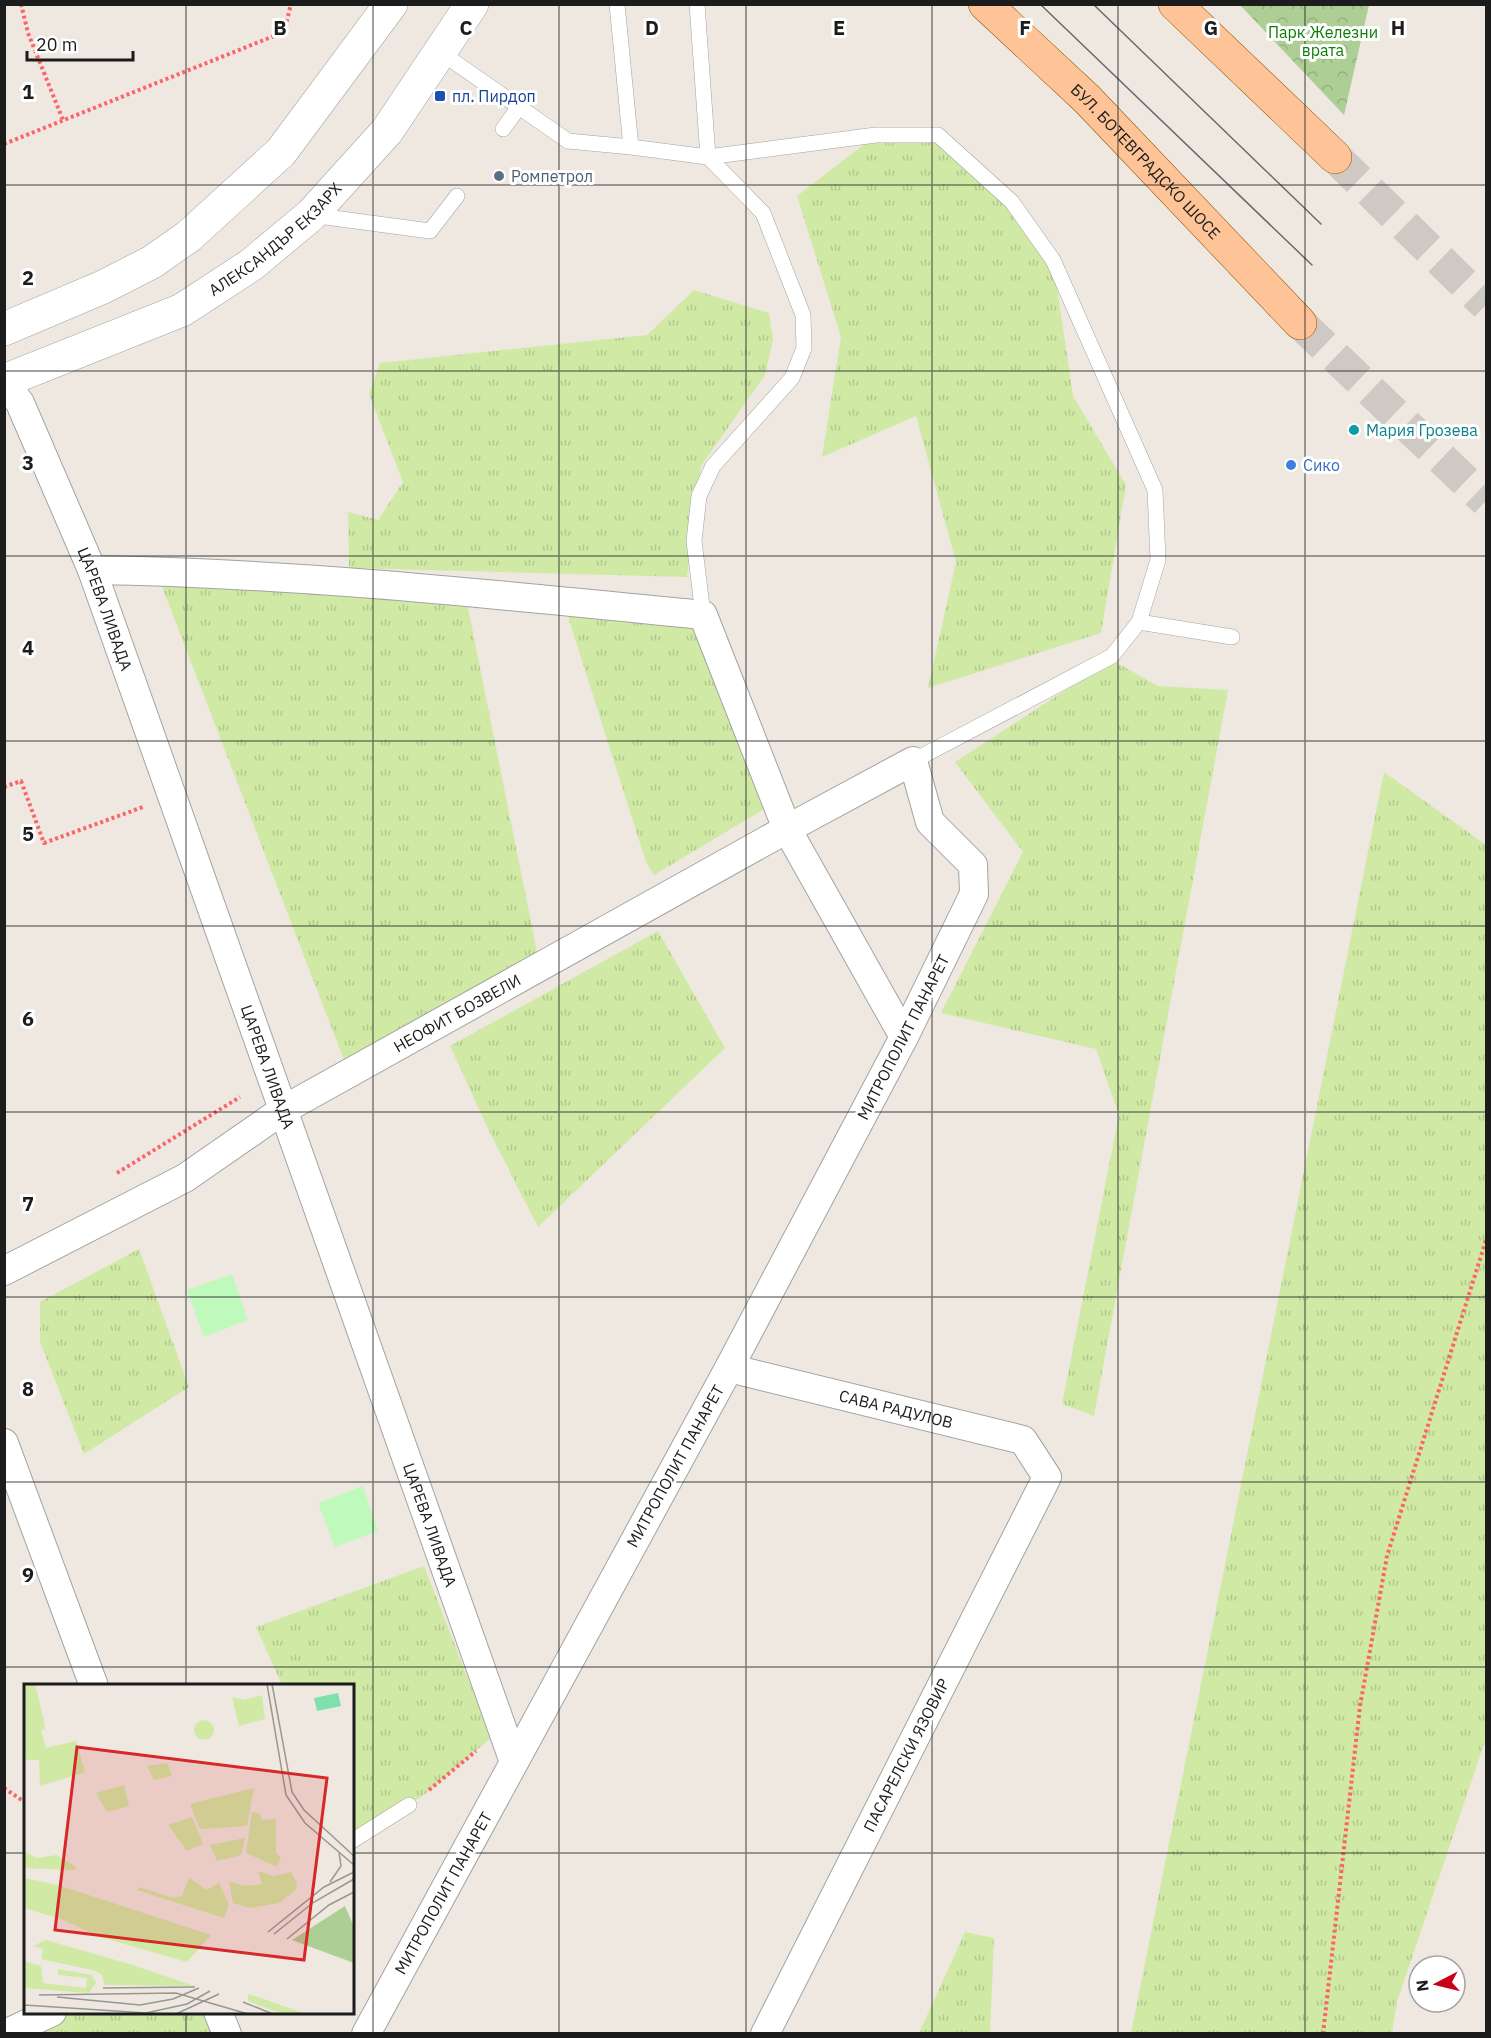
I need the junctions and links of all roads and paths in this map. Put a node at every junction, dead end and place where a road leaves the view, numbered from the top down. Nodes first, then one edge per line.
1 (21, 4) edge
2 (291, 4) edge
3 (391, 4) edge
4 (472, 4) edge
5 (617, 4) edge
6 (697, 4) edge
7 (985, 4) edge
8 (1175, 4) edge
9 (440, 52) junction
10 (519, 107) junction
11 (63, 120) junction
12 (503, 129) dead end
13 (4, 144) edge
14 (632, 147) junction
15 (708, 157) junction
16 (1335, 157) tunnel mouth
17 (457, 196) dead end
18 (311, 215) junction
19 (1300, 323) tunnel mouth
20 (4, 329) edge
21 (4, 381) edge
22 (92, 570) junction
23 (703, 615) junction
24 (1139, 622) junction
25 (1232, 637) dead end
26 (913, 761) junction
27 (4, 787) edge
28 (144, 807) dead end
29 (786, 829) junction
30 (904, 1037) junction
31 (248, 1092) dead end
32 (283, 1110) junction
33 (116, 1174) dead end
34 (1486, 1240) edge
35 (4, 1271) edge
36 (729, 1368) junction
37 (4, 1443) edge
38 (1047, 1477) joint
39 (93, 1684) edge
40 (503, 1729) junction
41 (514, 1762) junction
42 (4, 1788) edge
43 (24, 1802) edge
44 (409, 1805) joint
45 (354, 1840) edge
46 (50, 2014) edge
47 (218, 2014) edge
48 (4, 2034) edge
49 (227, 2034) edge
50 (366, 2034) edge
51 (765, 2034) edge
52 (1323, 2034) edge

1 - 11 path
2 - 11 path
3 - 20 street
4 - 9 street, АЛЕКСАНДЪР ЕКЗАРХ
5 - 14 lane
6 - 15 lane
7 - 19 main road, БУЛ. БОТЕВГРАДСКО ШОСЕ
8 - 16 main road
9 - 10 lane
9 - 18 street, АЛЕКСАНДЪР ЕКЗАРХ
10 - 12 lane
10 - 14 lane
11 - 13 path
14 - 15 lane
15 - 23 lane
15 - 24 lane
17 - 18 lane
18 - 21 street, АЛЕКСАНДЪР ЕКЗАРХ
21 - 22 street, ЦАРЕВА ЛИВАДА
22 - 23 street
22 - 32 street, ЦАРЕВА ЛИВАДА
23 - 29 street
24 - 25 lane
24 - 26 lane
26 - 29 street, НЕОФИТ БОЗВЕЛИ
26 - 30 street, МИТРОПОЛИТ ПАНАРЕТ
27 - 28 path
29 - 30 street
29 - 32 street, НЕОФИТ БОЗВЕЛИ
30 - 36 street, МИТРОПОЛИТ ПАНАРЕТ
31 - 33 path
32 - 35 street, НЕОФИТ БОЗВЕЛИ
32 - 40 street, ЦАРЕВА ЛИВАДА
34 - 52 path
36 - 38 street, САВА РАДУЛОВ
36 - 41 street, МИТРОПОЛИТ ПАНАРЕТ
37 - 39 street
38 - 51 street, ПАСАРЕЛСКИ ЯЗОВИР
40 - 41 street, ЦАРЕВА ЛИВАДА
40 - 44 path
41 - 50 street, МИТРОПОЛИТ ПАНАРЕТ
42 - 43 path
44 - 45 lane
46 - 48 street
47 - 49 street

